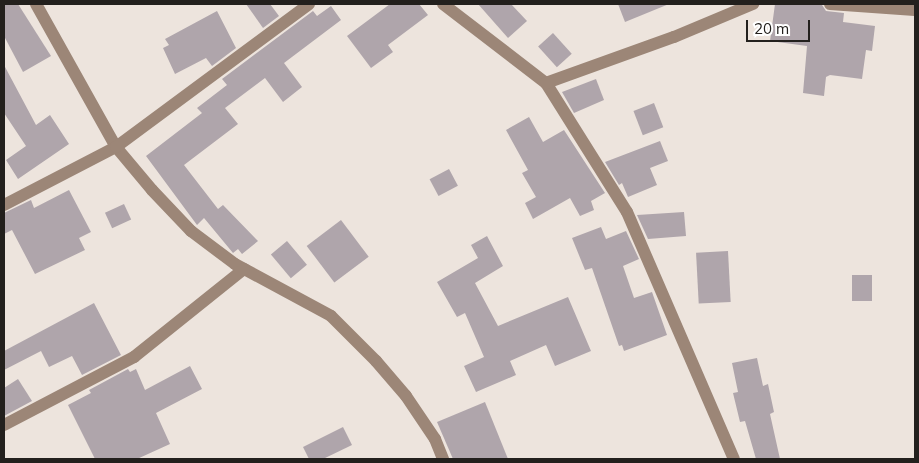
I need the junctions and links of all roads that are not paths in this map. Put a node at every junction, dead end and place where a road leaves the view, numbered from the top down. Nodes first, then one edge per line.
1 (36, 4) edge
2 (309, 4) edge
3 (443, 4) edge
4 (753, 4) edge
5 (830, 4) edge
6 (915, 10) edge
7 (546, 83) junction
8 (116, 146) junction
9 (4, 205) edge
10 (244, 269) junction
11 (4, 425) edge
12 (444, 459) edge
13 (734, 459) edge

1 - 8 street
2 - 8 street
3 - 7 street
4 - 7 street
5 - 6 street
7 - 13 street
8 - 9 street
8 - 10 street
10 - 11 street
10 - 12 street

